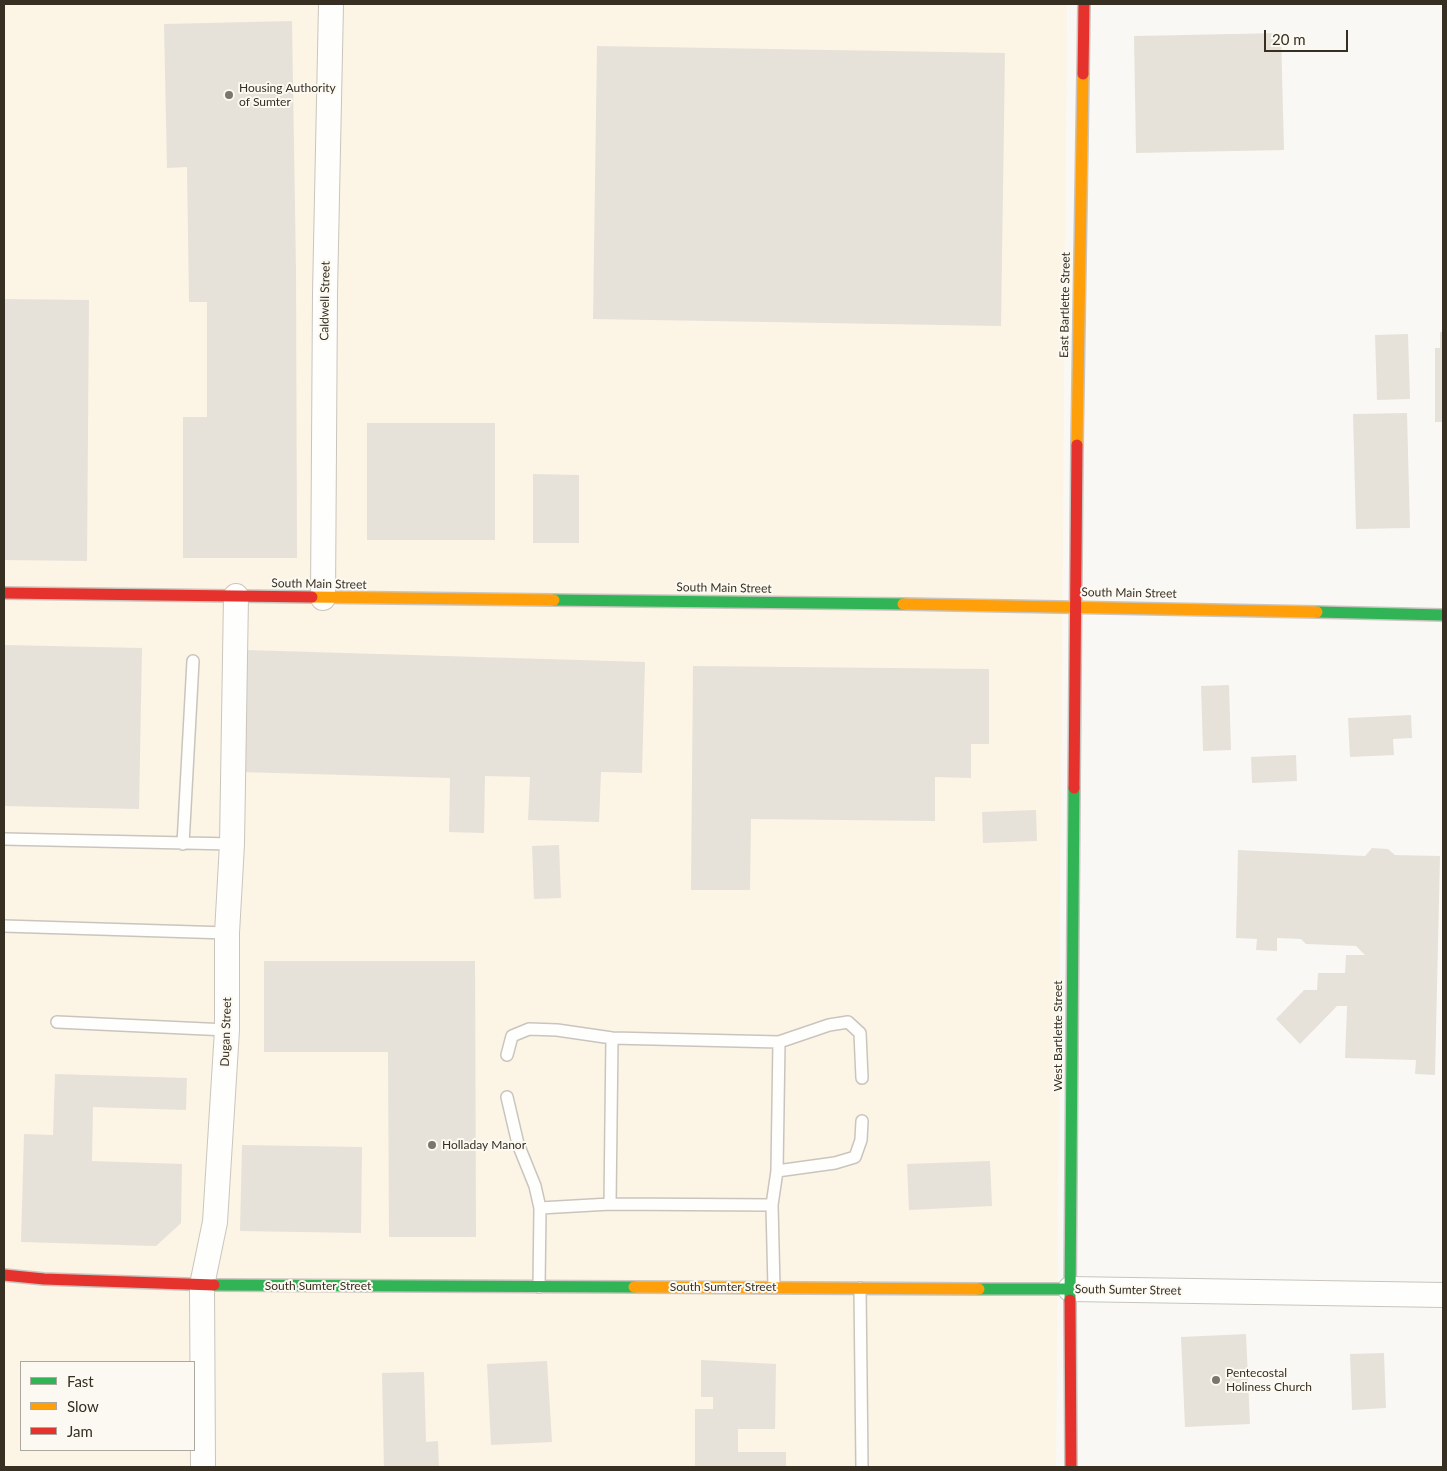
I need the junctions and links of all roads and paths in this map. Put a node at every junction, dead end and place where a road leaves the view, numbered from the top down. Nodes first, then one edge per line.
1 (331, 4) edge
2 (1084, 4) edge
3 (4, 593) edge
4 (236, 596) junction
5 (322, 598) junction
6 (1075, 606) junction
7 (1443, 615) edge
8 (193, 661) dead end
9 (4, 839) edge
10 (183, 844) junction
11 (232, 844) junction
12 (4, 926) edge
13 (227, 933) junction
14 (57, 1022) dead end
15 (227, 1030) junction
16 (612, 1038) junction
17 (779, 1042) junction
18 (507, 1055) dead end
19 (862, 1078) dead end
20 (507, 1097) dead end
21 (862, 1121) dead end
22 (777, 1172) junction
23 (610, 1204) junction
24 (772, 1205) junction
25 (540, 1208) junction
26 (4, 1275) edge
27 (202, 1285) junction
28 (539, 1286) junction
29 (774, 1288) junction
30 (860, 1288) junction
31 (1070, 1289) junction
32 (1443, 1294) edge
33 (203, 1467) edge
34 (862, 1467) edge
35 (1071, 1467) edge

1 - 5 street, Caldwell Street
2 - 6 street, East Bartlette Street
3 - 4 street, South Main Street
4 - 5 street, South Main Street
4 - 11 street, Dugan Street
5 - 6 street, South Main Street
6 - 7 street, South Main Street
6 - 31 street, West Bartlette Street
8 - 10 lane
9 - 10 lane
10 - 11 lane
11 - 13 street, Dugan Street
12 - 13 lane
13 - 15 street, Dugan Street
14 - 15 lane
15 - 27 street, Dugan Street
16 - 17 lane
16 - 18 lane
16 - 23 lane
17 - 19 lane
17 - 22 lane
20 - 25 lane
21 - 22 lane
22 - 24 lane
23 - 24 lane
23 - 25 lane
24 - 29 lane
25 - 28 lane
26 - 27 street, South Sumter Street
27 - 28 street, South Sumter Street
27 - 33 street, Dugan Street
28 - 29 street, South Sumter Street
29 - 30 street, South Sumter Street
30 - 31 street, South Sumter Street
30 - 34 lane
31 - 32 street, South Sumter Street
31 - 35 street, West Bartlette Street

